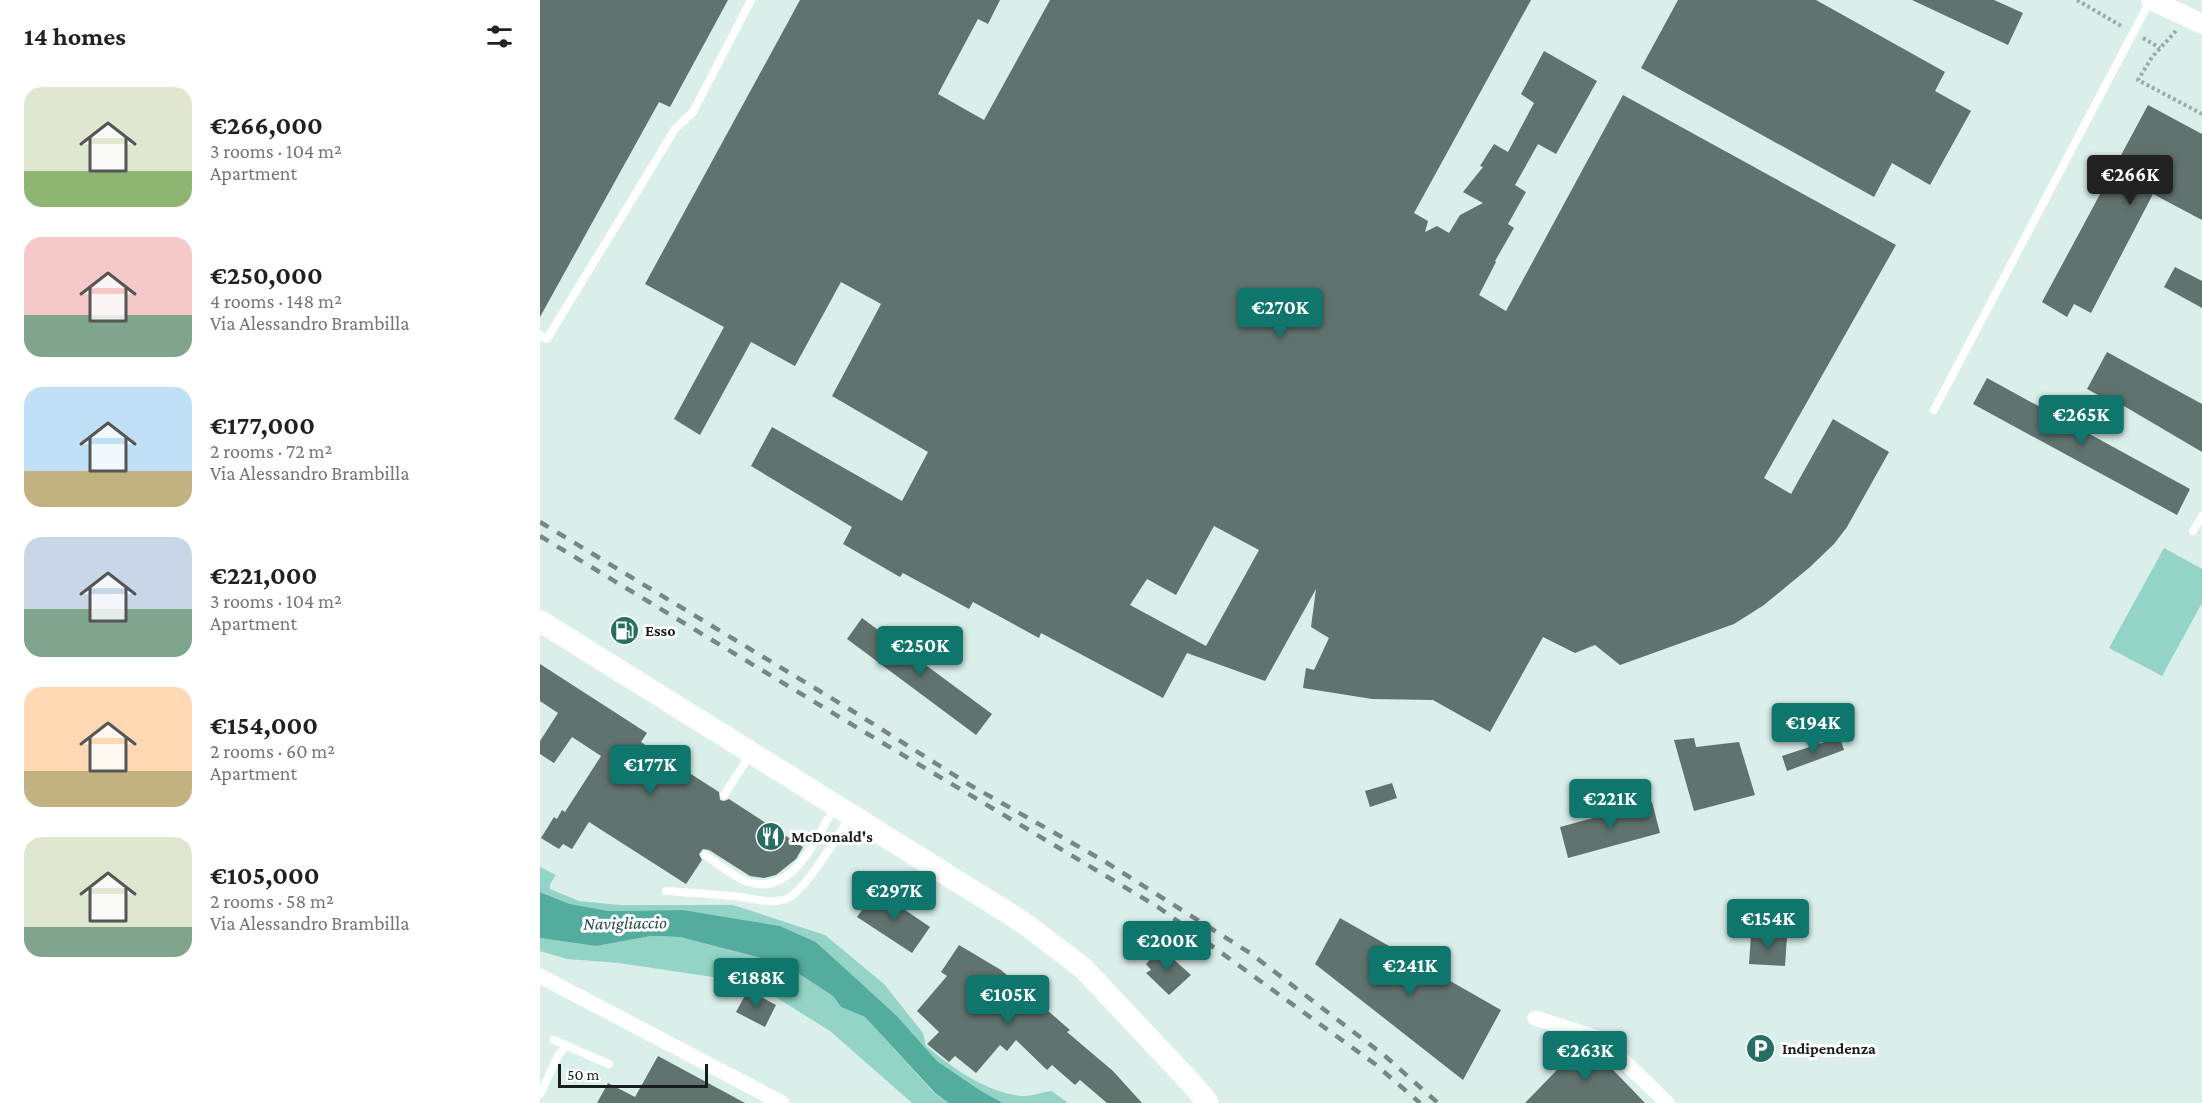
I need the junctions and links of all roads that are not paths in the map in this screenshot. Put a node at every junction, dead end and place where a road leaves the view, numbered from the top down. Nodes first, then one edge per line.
1 (751, 0) edge
2 (2151, 0) edge
3 (2195, 21) edge
4 (540, 335) edge
5 (1934, 410) dead end
6 (2202, 516) edge
7 (2193, 531) dead end
8 (540, 621) edge
9 (751, 754) junction
10 (723, 795) dead end
11 (843, 810) junction
12 (705, 855) dead end
13 (666, 891) dead end
14 (540, 976) edge
15 (1535, 1018) dead end
16 (554, 1040) dead end
17 (567, 1046) junction
18 (609, 1064) dead end
19 (540, 1094) edge
20 (782, 1103) edge
21 (1208, 1103) edge
22 (1667, 1103) edge

1 - 4 lane
2 - 3 street
2 - 5 lane
6 - 7 lane
8 - 9 main road
9 - 10 lane
9 - 11 main road
11 - 12 lane
11 - 13 lane
11 - 21 main road
14 - 20 street
15 - 22 street
16 - 17 lane
17 - 18 lane
17 - 19 lane

